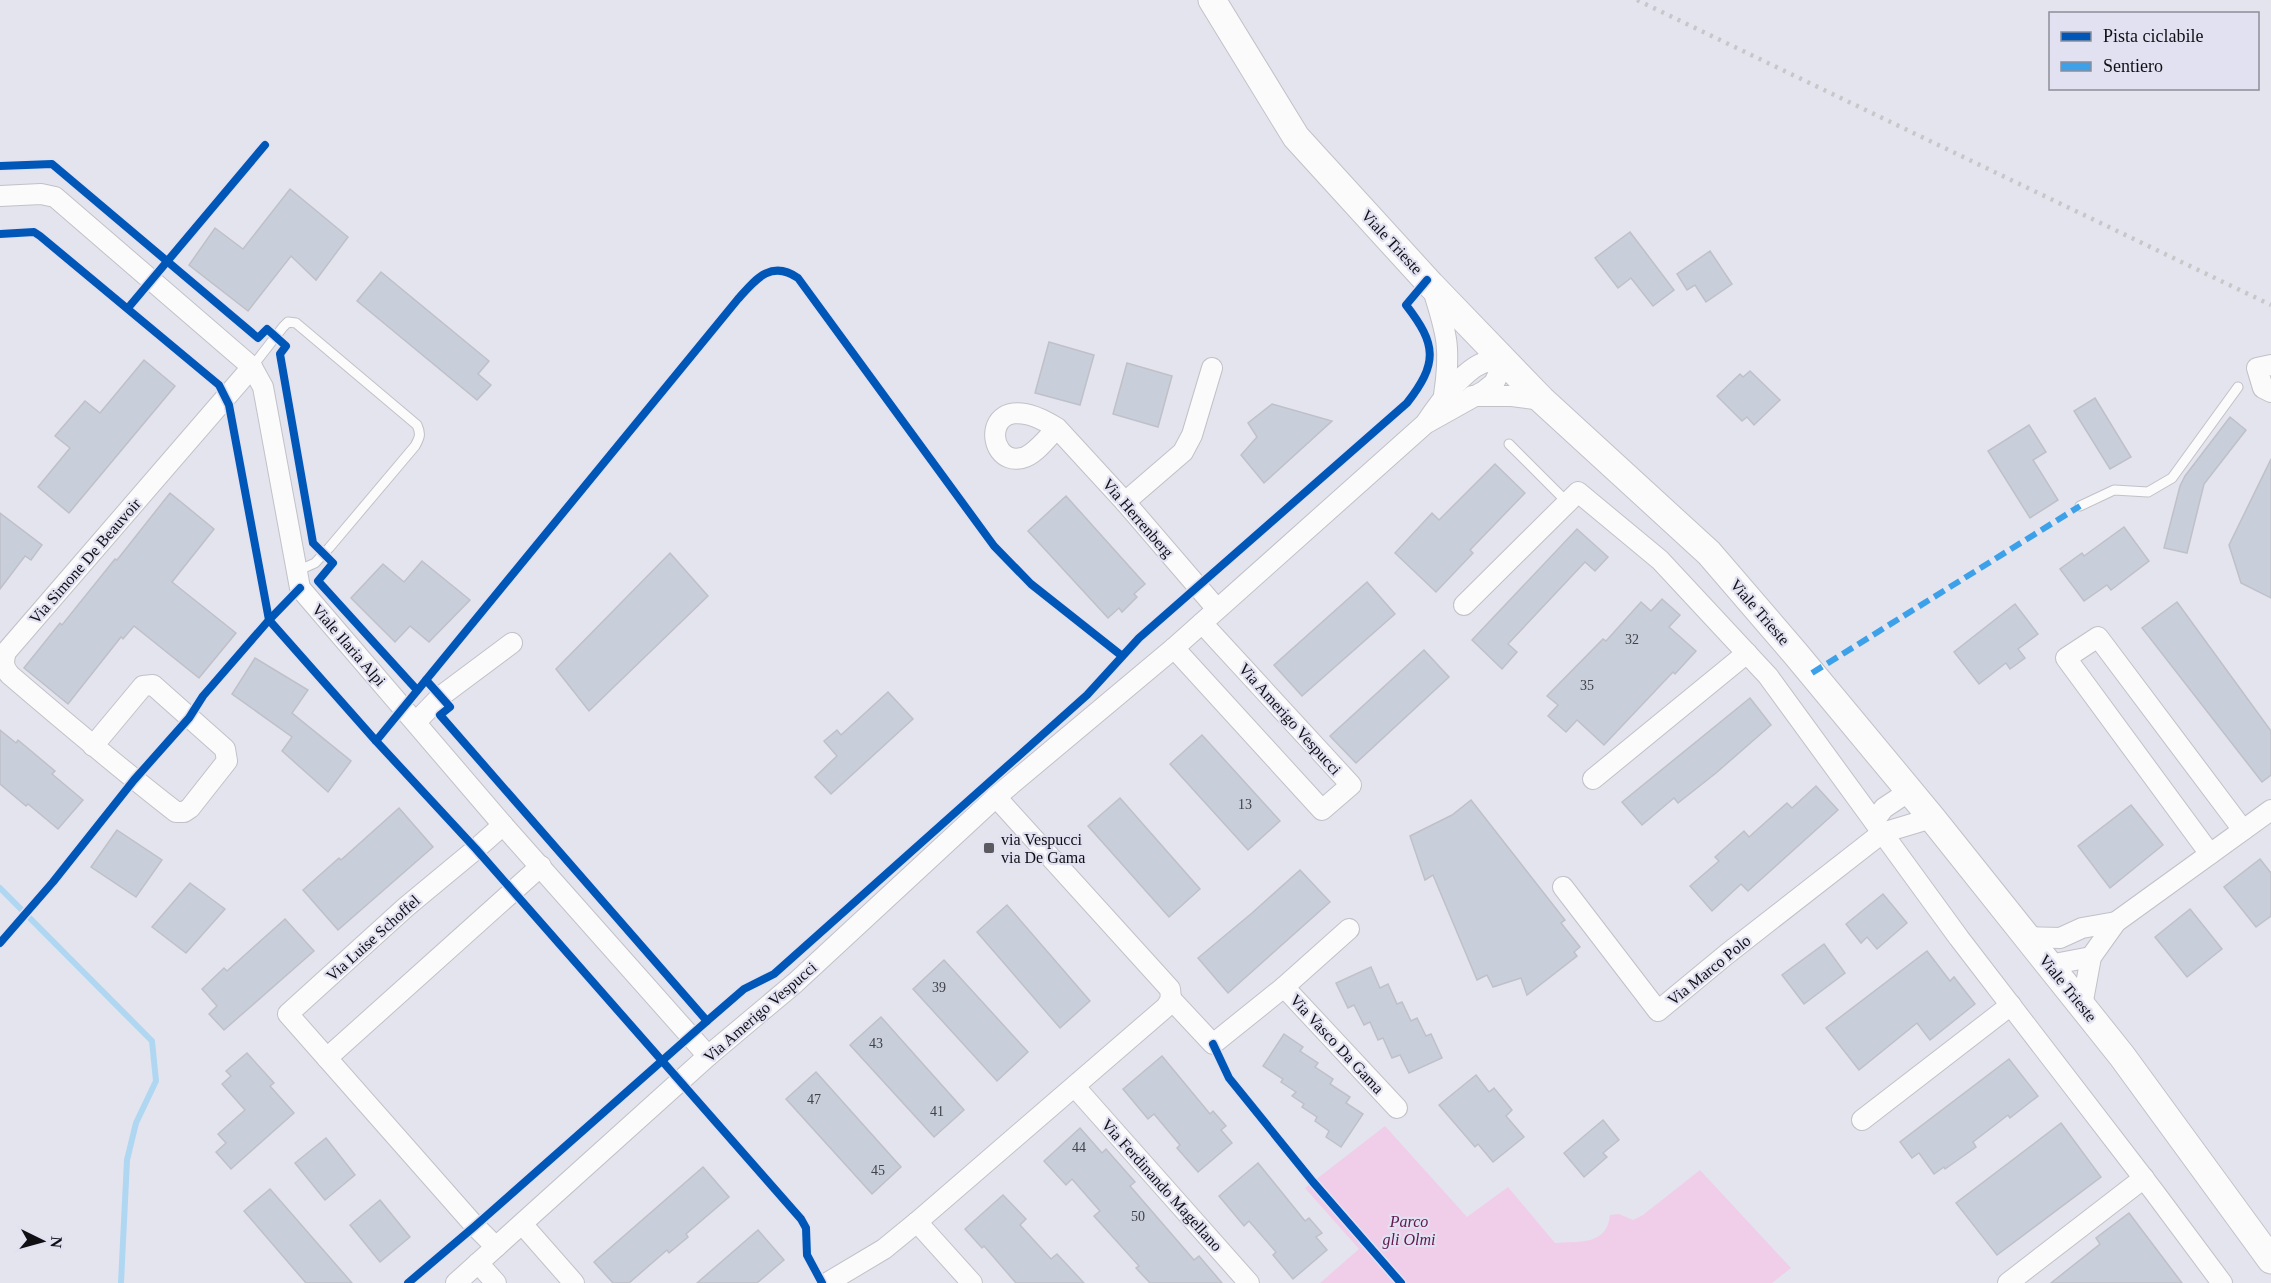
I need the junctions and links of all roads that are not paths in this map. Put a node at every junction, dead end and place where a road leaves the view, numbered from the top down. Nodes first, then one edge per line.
1 (1212, 0) edge
2 (0, 196) edge
3 (1431, 285) junction
4 (1505, 362) junction
5 (2271, 365) edge
6 (252, 367) junction
7 (1212, 368) dead end
8 (2238, 387) dead end
9 (2271, 392) edge
10 (1444, 395) junction
11 (1472, 396) junction
12 (1542, 400) junction
13 (1425, 424) junction
14 (1056, 428) dead end
15 (1509, 444) dead end
16 (1125, 502) junction
17 (1567, 502) junction
18 (2079, 506) dead end
19 (296, 572) junction
20 (1464, 605) dead end
21 (1217, 609) junction
22 (1202, 623) junction
23 (512, 643) dead end
24 (1174, 648) junction
25 (1746, 653) junction
26 (416, 722) junction
27 (93, 746) junction
28 (1593, 779) dead end
29 (1908, 792) junction
30 (996, 797) junction
31 (2271, 810) edge
32 (1932, 818) junction
33 (502, 825) junction
34 (1878, 827) junction
35 (2243, 830) junction
36 (2210, 854) junction
37 (541, 866) junction
38 (1563, 887) dead end
39 (2116, 922) junction
40 (1349, 929) dead end
41 (2027, 937) junction
42 (2060, 938) junction
43 (2091, 957) junction
44 (2049, 965) junction
45 (1284, 987) junction
46 (1171, 999) junction
47 (2011, 1005) junction
48 (2082, 1006) junction
49 (708, 1056) junction
50 (327, 1058) junction
51 (1075, 1087) junction
52 (1397, 1108) dead end
53 (1862, 1120) dead end
54 (2144, 1178) junction
55 (917, 1222) junction
56 (523, 1225) junction
57 (496, 1247) junction
58 (2271, 1260) edge
59 (478, 1263) junction
60 (456, 1283) edge
61 (495, 1283) edge
62 (574, 1283) edge
63 (827, 1283) edge
64 (972, 1283) edge
65 (1249, 1283) edge
66 (2008, 1283) edge
67 (2222, 1283) edge

1 - 3 main road, Viale Trieste
2 - 6 street, Viale Ilaria Alpi
3 - 4 main road, Viale Trieste
3 - 10 street, Via Amerigo Vespucci
4 - 10 street, Via Amerigo Vespucci
4 - 11 street, Via Amerigo Vespucci
4 - 12 main road, Viale Trieste
5 - 9 street
6 - 19 street, Viale Ilaria Alpi
6 - 19 lane
6 - 27 street, Via Simone De Beauvoir
7 - 16 street
8 - 18 lane
10 - 13 street, Via Amerigo Vespucci
11 - 12 street
11 - 13 street, Via Amerigo Vespucci
12 - 29 main road, Viale Trieste
13 - 21 street, Via Amerigo Vespucci
14 - 16 street, Via Herrenberg
15 - 17 lane
16 - 21 street, Via Herrenberg
17 - 20 street
17 - 25 street
19 - 26 street, Viale Ilaria Alpi
21 - 22 street, Via Amerigo Vespucci
22 - 24 street, Via Amerigo Vespucci
22 - 24 street, Via Amerigo Vespucci
23 - 26 street
24 - 30 street, Via Amerigo Vespucci
25 - 28 street
25 - 34 street
26 - 33 street, Viale Ilaria Alpi
27 - 27 street, Via Simone De Beauvoir
29 - 32 main road, Viale Trieste
29 - 34 street, Via Marco Polo
30 - 46 street
30 - 49 street, Via Amerigo Vespucci
31 - 35 street
32 - 34 street, Via Marco Polo
32 - 41 main road, Viale Trieste
33 - 37 street, Viale Ilaria Alpi
33 - 50 street, Via Luise Schoffel
34 - 38 street, Via Marco Polo
34 - 47 street
35 - 36 street
35 - 36 street
36 - 39 street
37 - 49 street, Viale Ilaria Alpi
37 - 50 street
39 - 42 street
39 - 43 street
40 - 45 street
41 - 42 street
41 - 44 main road, Viale Trieste
42 - 44 street
43 - 44 street
43 - 48 street
44 - 48 main road, Viale Trieste
45 - 46 street, Via Vasco Da Gama
45 - 52 street, Via Vasco Da Gama
46 - 51 street
47 - 53 street
47 - 54 street
48 - 58 main road, Viale Trieste
49 - 56 street, Via Amerigo Vespucci
50 - 57 street, Via Luise Schoffel
51 - 55 street
51 - 65 street, Via Ferdinando Magellano
54 - 66 street
54 - 67 street
55 - 63 street
55 - 64 street
56 - 57 street, Via Amerigo Vespucci
56 - 62 street
57 - 59 street, Via Amerigo Vespucci
59 - 60 street, Via Amerigo Vespucci
59 - 61 street

